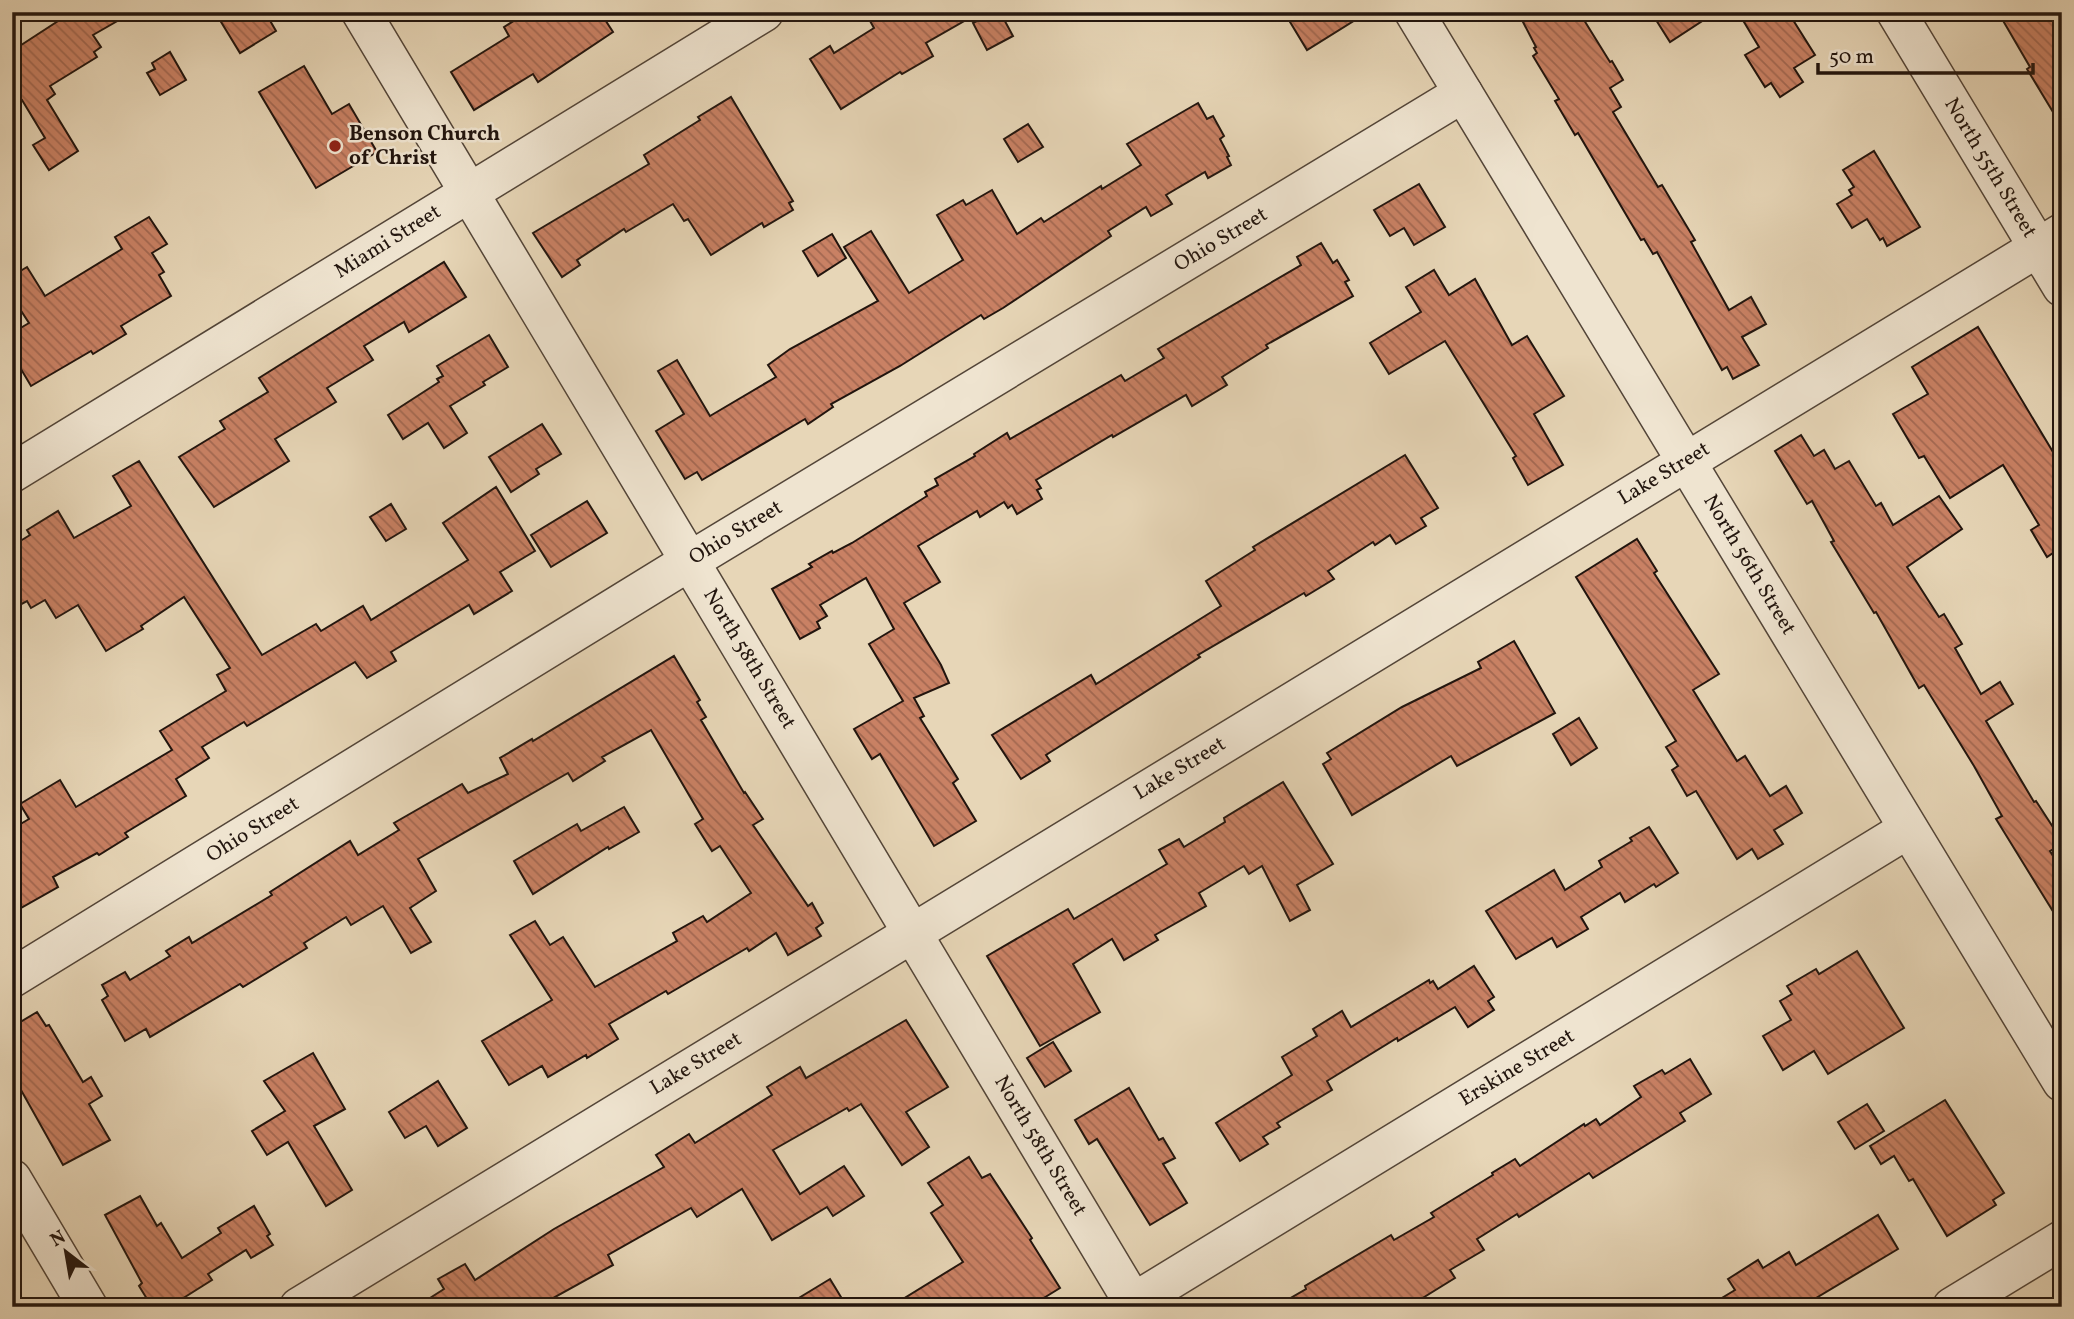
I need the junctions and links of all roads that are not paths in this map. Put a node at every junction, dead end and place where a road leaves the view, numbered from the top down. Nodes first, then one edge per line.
1 (361, 12) edge
2 (764, 12) edge
3 (1414, 12) edge
4 (1896, 12) edge
5 (1463, 93) junction
6 (469, 192) junction
7 (2050, 240) edge
8 (2062, 287) edge
9 (1686, 461) junction
10 (12, 473) edge
11 (690, 561) junction
12 (1908, 829) junction
13 (913, 932) junction
14 (12, 978) edge
15 (2062, 1082) edge
16 (12, 1180) edge
17 (2062, 1240) edge
18 (1132, 1305) edge
19 (88, 1307) edge
20 (299, 1307) edge
21 (1952, 1307) edge

1 - 6 street, North 58th Street
2 - 6 street, Miami Street
3 - 5 street, North 56th Street
4 - 7 street, North 55th Street
5 - 9 street, North 56th Street
5 - 11 street, Ohio Street
6 - 10 street, Miami Street
6 - 11 street, North 58th Street
7 - 8 street, North 55th Street
7 - 9 street, Lake Street
9 - 12 street, North 56th Street
9 - 13 street, Lake Street
11 - 13 street, North 58th Street
11 - 14 street, Ohio Street
12 - 15 street, North 56th Street
12 - 18 street, Erskine Street
13 - 18 street, North 58th Street
13 - 20 street, Lake Street
16 - 19 street
17 - 21 street

